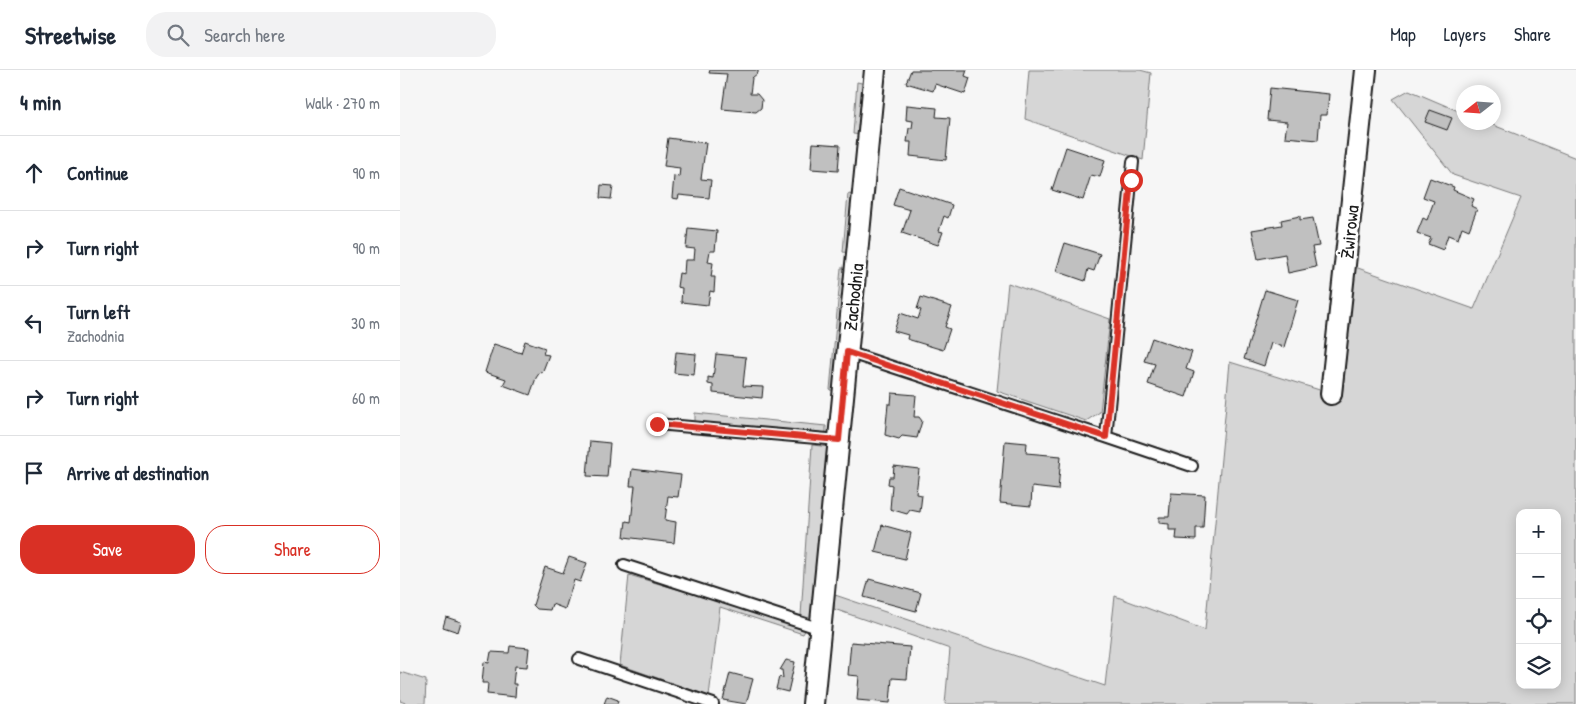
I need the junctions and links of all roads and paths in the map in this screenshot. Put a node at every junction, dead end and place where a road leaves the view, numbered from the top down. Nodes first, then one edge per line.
1 (875, 70) edge
2 (1366, 70) edge
3 (1133, 162) dead end
4 (847, 352) junction
5 (1332, 394) dead end
6 (657, 424) dead end
7 (1106, 437) junction
8 (839, 440) junction
9 (1192, 466) dead end
10 (624, 565) dead end
11 (821, 629) junction
12 (579, 659) dead end
13 (713, 704) edge
14 (814, 704) edge

1 - 4 street, Zachodnia
2 - 5 street, Żwirowa
3 - 7 lane
4 - 7 lane
4 - 8 street, Zachodnia
6 - 8 lane
7 - 9 lane
8 - 11 street, Zachodnia
10 - 11 lane
11 - 14 street, Zachodnia
12 - 13 lane

